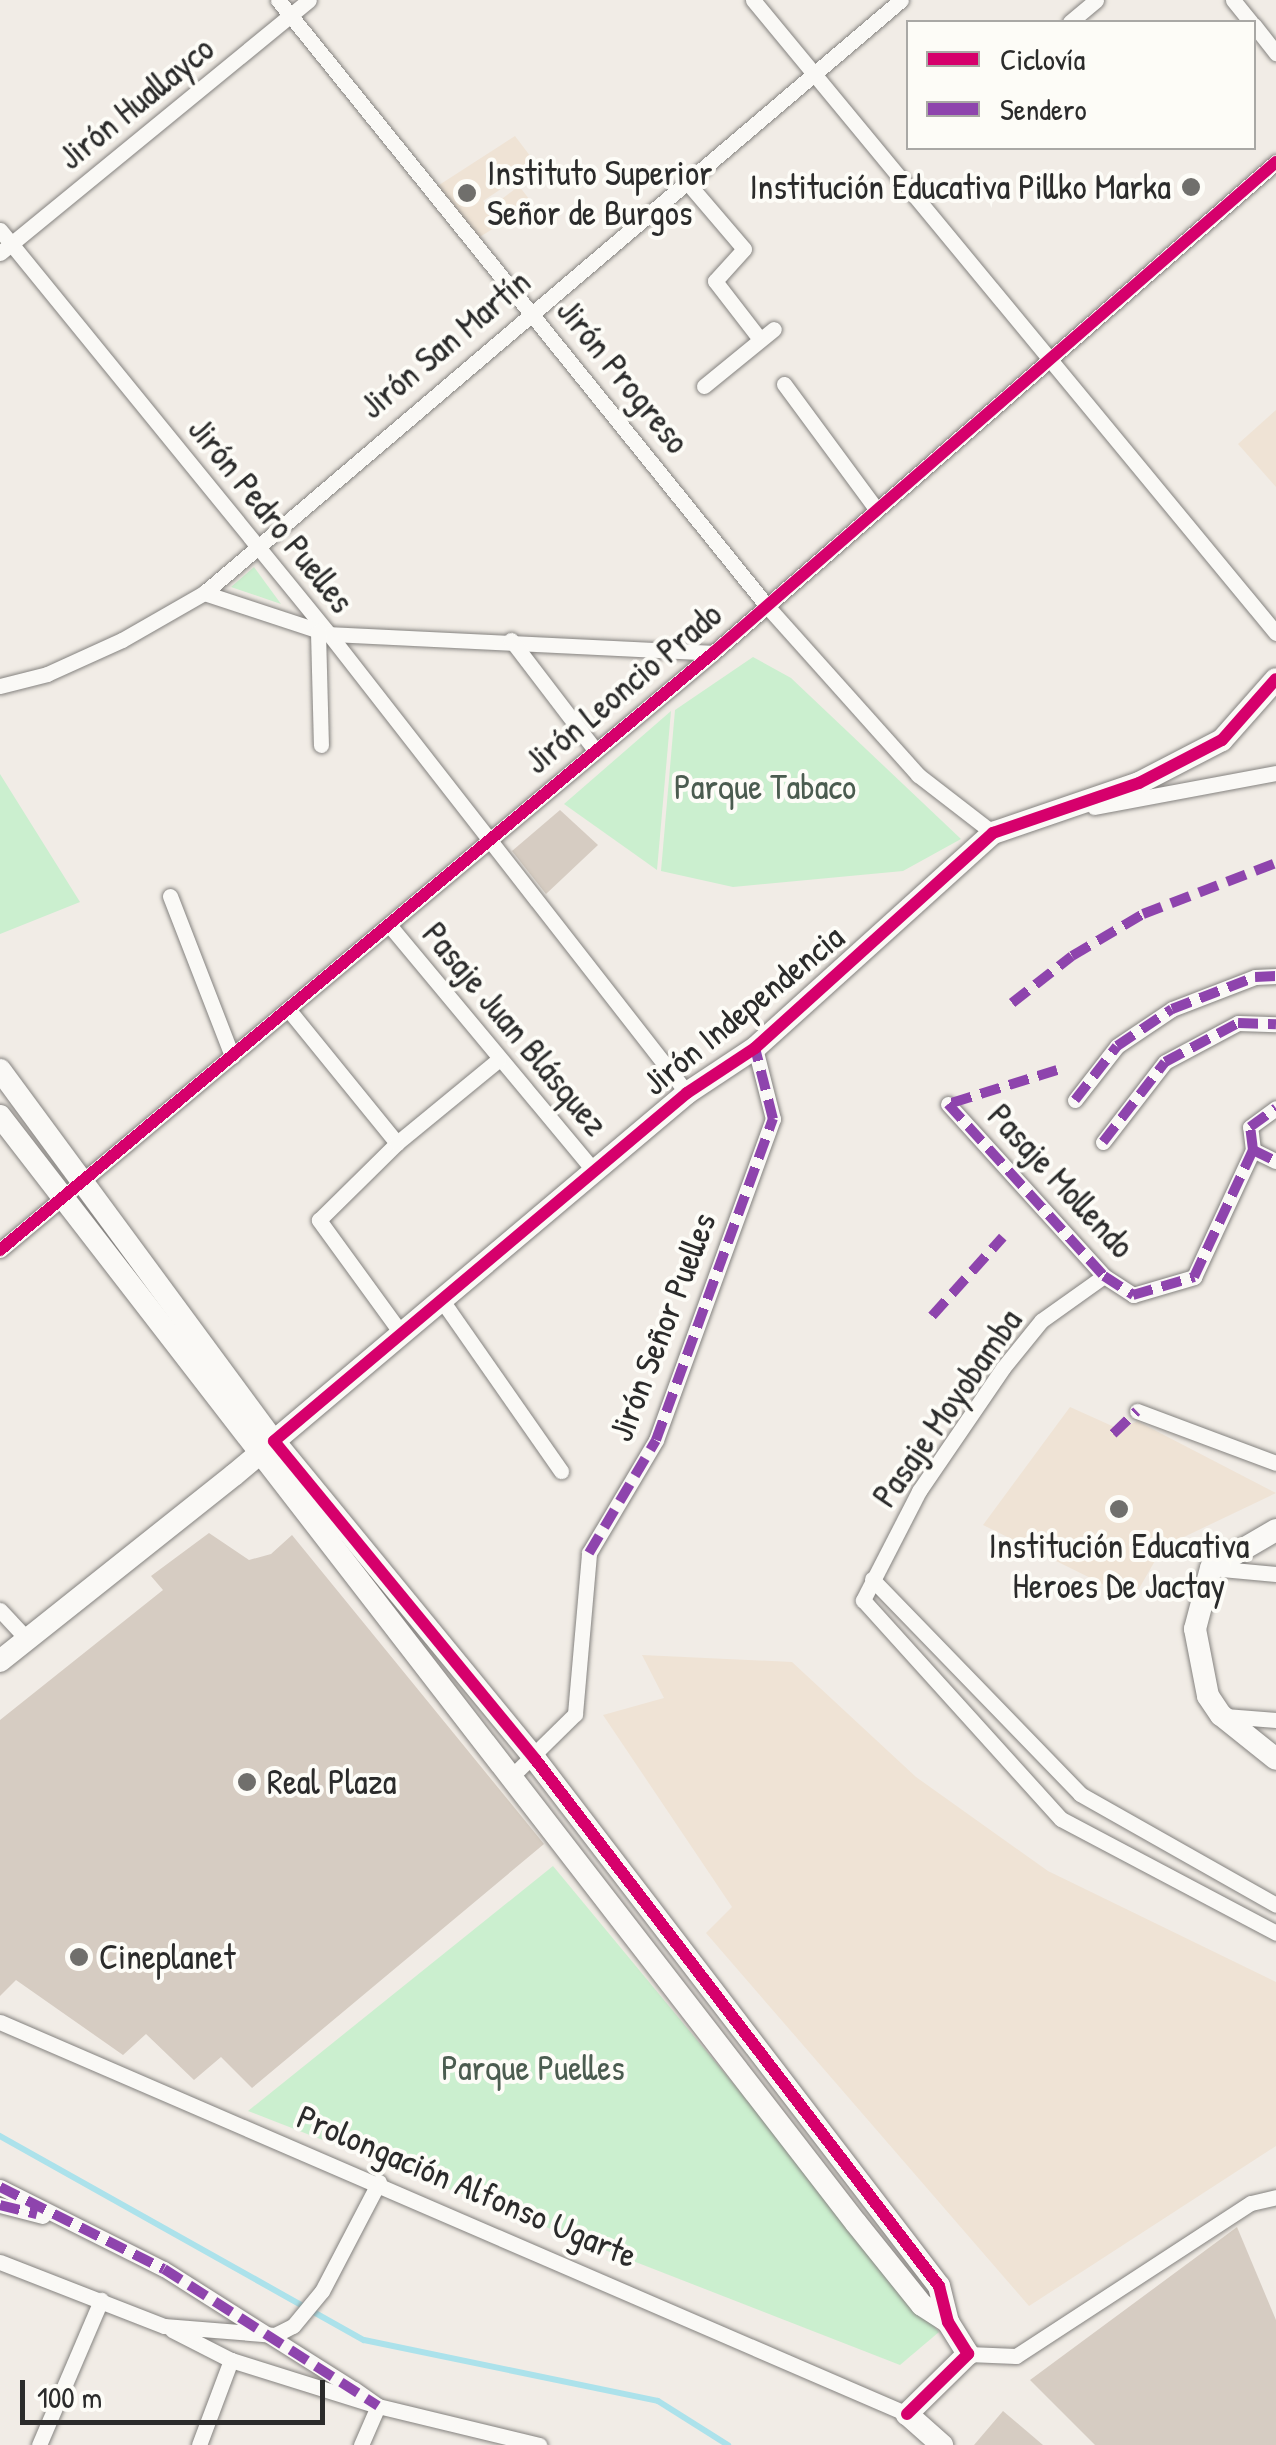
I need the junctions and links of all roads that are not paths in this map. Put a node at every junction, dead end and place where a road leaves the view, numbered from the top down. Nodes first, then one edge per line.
1 (278, 0) edge
2 (309, 0) edge
3 (753, 0) edge
4 (901, 0) edge
5 (1096, 0) edge
6 (1233, 0) edge
7 (291, 15) junction
8 (1072, 20) edge
9 (1249, 20) edge
10 (1256, 29) edge
11 (1276, 53) edge
12 (814, 73) junction
13 (1276, 162) edge
14 (686, 182) junction
15 (0, 230) edge
16 (6, 249) edge
17 (532, 310) junction
18 (774, 328) dead end
19 (759, 338) junction
20 (1048, 358) junction
21 (784, 384) dead end
22 (704, 386) dead end
23 (876, 510) junction
24 (256, 544) junction
25 (204, 593) junction
26 (767, 606) junction
27 (323, 633) junction
28 (1276, 633) edge
29 (511, 640) junction
30 (713, 653) junction
31 (1276, 679) edge
32 (0, 686) edge
33 (321, 745) dead end
34 (595, 750) junction
35 (1276, 773) edge
36 (1053, 814) junction
37 (993, 833) junction
38 (487, 844) junction
39 (170, 896) dead end
40 (390, 926) junction
41 (1276, 976) edge
42 (288, 1010) junction
43 (1276, 1024) edge
44 (755, 1048) junction
45 (232, 1056) junction
46 (498, 1060) junction
47 (0, 1070) edge
48 (687, 1093) junction
49 (1075, 1100) dead end
50 (948, 1104) dead end
51 (1276, 1108) edge
52 (0, 1116) edge
53 (1103, 1142) dead end
54 (397, 1143) junction
55 (1253, 1150) junction
56 (1276, 1161) edge
57 (594, 1170) junction
58 (80, 1185) junction
59 (62, 1200) junction
60 (0, 1250) edge
61 (1104, 1276) junction
62 (440, 1299) junction
63 (401, 1333) junction
64 (1136, 1412) dead end
65 (265, 1448) junction
66 (1276, 1464) edge
67 (560, 1471) dead end
68 (1276, 1530) edge
69 (1212, 1568) junction
70 (1276, 1574) edge
71 (872, 1579) junction
72 (0, 1610) edge
73 (26, 1638) junction
74 (0, 1660) edge
75 (1222, 1716) junction
76 (1276, 1720) edge
77 (535, 1758) junction
78 (1276, 1759) edge
79 (514, 1775) junction
80 (1276, 1905) edge
81 (1276, 1934) edge
82 (0, 2022) edge
83 (379, 2182) junction
84 (0, 2187) edge
85 (1276, 2197) edge
86 (0, 2205) edge
87 (66, 2222) junction
88 (0, 2262) edge
89 (100, 2300) junction
90 (948, 2322) junction
91 (164, 2326) junction
92 (275, 2335) junction
93 (968, 2354) junction
94 (231, 2360) junction
95 (378, 2406) junction
96 (906, 2414) junction
97 (528, 2444) edge
98 (38, 2445) edge
99 (199, 2445) edge
100 (361, 2445) edge
101 (942, 2445) edge

1 - 7 street, Jirón Progreso
2 - 7 street, Jirón Huallayco
3 - 12 street
4 - 12 street, Jirón San Martín
5 - 8 street
6 - 9 street
7 - 16 street, Jirón Huallayco
7 - 17 street, Jirón Progreso
10 - 11 street
12 - 14 street, Jirón San Martín
12 - 20 street
13 - 20 street, Jirón Leoncio Prado
14 - 17 street, Jirón San Martín
14 - 19 street
15 - 16 street, Jirón Pedro Puelles
16 - 24 street, Jirón Pedro Puelles
17 - 24 street, Jirón San Martín
17 - 26 street, Jirón Progreso
18 - 19 street
19 - 22 street
20 - 23 street, Jirón Leoncio Prado
20 - 28 street
21 - 23 street
23 - 26 street, Jirón Leoncio Prado
24 - 25 street, Jirón San Martín
24 - 27 street, Jirón Pedro Puelles
25 - 27 street
25 - 32 street, Jirón San Martín
26 - 30 street, Jirón Leoncio Prado
26 - 37 street, Jirón Progreso
27 - 29 street
27 - 33 street
27 - 38 street, Jirón Pedro Puelles
29 - 30 street
29 - 34 street
30 - 34 street, Jirón Leoncio Prado
31 - 36 street, Jirón Independencia
34 - 38 street, Jirón Leoncio Prado
35 - 36 street
36 - 37 street, Jirón Independencia
37 - 44 street, Jirón Independencia
38 - 40 street, Jirón Leoncio Prado
38 - 48 street, Jirón Pedro Puelles
39 - 45 street
40 - 42 street, Jirón Leoncio Prado
40 - 46 street, Pasaje Juan Blásquez
41 - 49 street
42 - 45 street, Jirón Leoncio Prado
42 - 54 street
43 - 53 street
44 - 48 street, Jirón Independencia
44 - 77 street, Jirón Señor Puelles
45 - 58 street, Jirón Leoncio Prado
46 - 54 street
46 - 57 street, Pasaje Juan Blásquez
47 - 58 street
48 - 57 street, Jirón Independencia
50 - 61 street, Pasaje Mollendo
51 - 55 street
52 - 59 street
54 - 63 street
55 - 56 street
55 - 61 street, Pasaje Mollendo
57 - 62 street, Jirón Independencia
58 - 59 street, Jirón Leoncio Prado
58 - 65 street
59 - 60 street, Jirón Leoncio Prado
59 - 65 street
61 - 71 street, Pasaje Moyobamba
62 - 63 street, Jirón Independencia
62 - 67 street
63 - 65 street, Jirón Independencia
64 - 66 street
65 - 73 street, Jirón Independencia
65 - 77 street
65 - 79 street
68 - 69 street
69 - 70 street
69 - 75 street
71 - 80 street
71 - 81 street, Pasaje Moyobamba
72 - 73 street
73 - 74 street, Jirón Independencia
75 - 76 street
75 - 78 street
77 - 79 street, Jirón Señor Puelles
77 - 90 street
79 - 90 street
82 - 83 street, Prolongación Alfonso Ugarte
83 - 92 street
83 - 96 street, Prolongación Alfonso Ugarte
84 - 87 street
85 - 93 street
86 - 87 street
87 - 92 street
88 - 89 street
89 - 91 street
89 - 98 street
90 - 93 street
91 - 92 street
91 - 94 street
92 - 95 street
93 - 96 street
94 - 95 street
94 - 99 street
95 - 97 street
95 - 100 street
96 - 101 street, Prolongación Alfonso Ugarte

